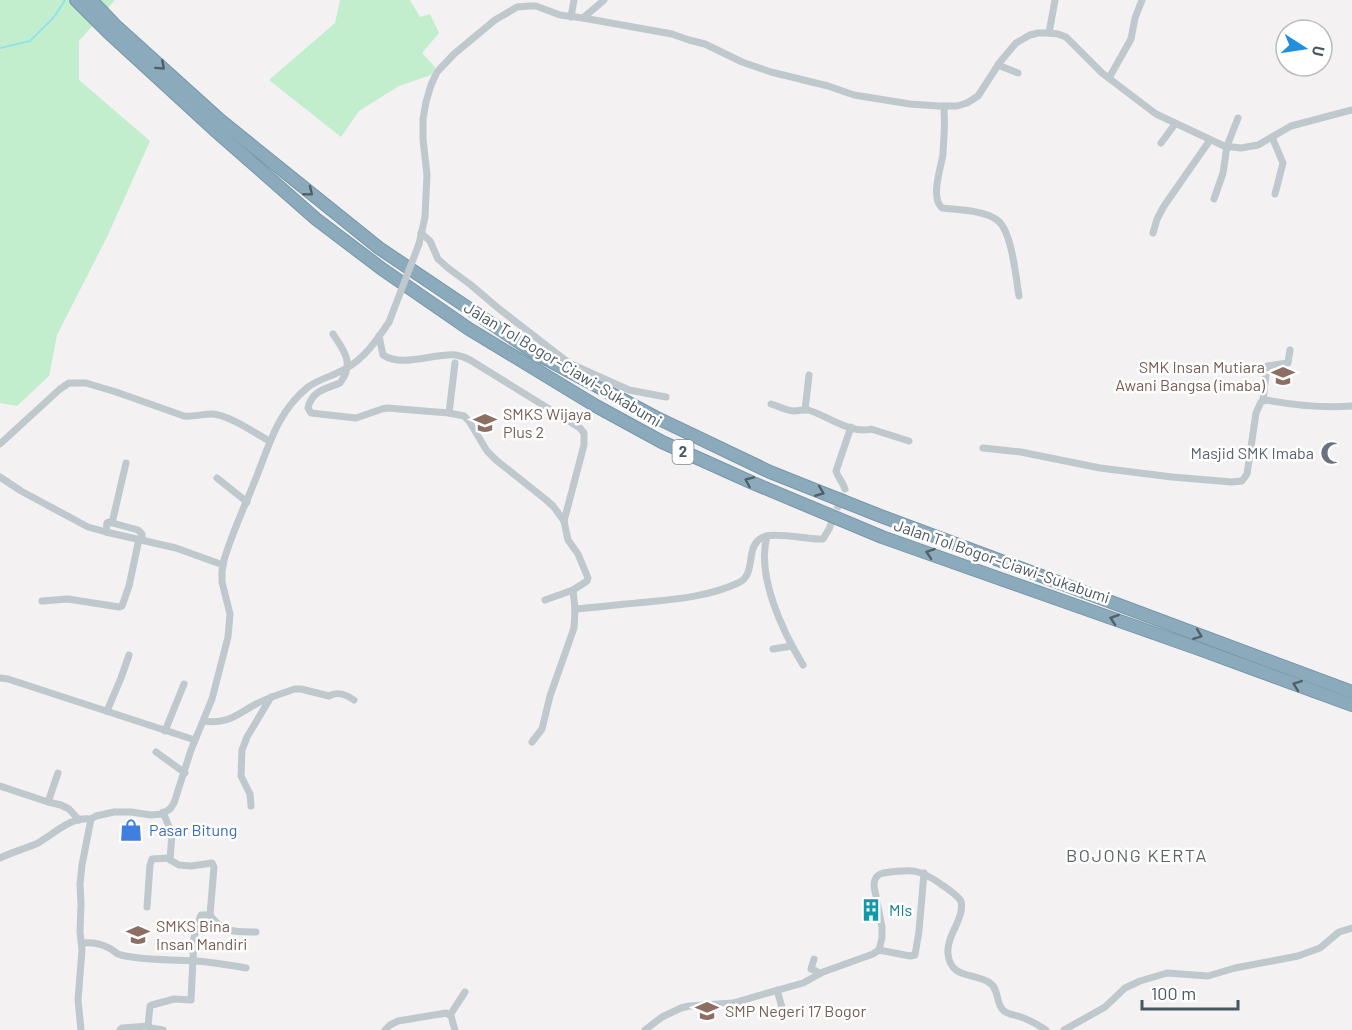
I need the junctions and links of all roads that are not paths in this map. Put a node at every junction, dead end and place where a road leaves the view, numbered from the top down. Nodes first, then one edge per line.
1 (76, 0) edge
2 (91, 0) edge
3 (574, 0) edge
4 (604, 0) edge
5 (1055, 0) edge
6 (1142, 0) edge
7 (571, 17) junction
8 (583, 18) junction
9 (113, 29) junction
10 (1049, 33) junction
11 (998, 65) junction
12 (1018, 73) dead end
13 (1109, 78) junction
14 (944, 106) junction
15 (1352, 110) edge
16 (1238, 118) dead end
17 (1175, 124) junction
18 (1272, 137) junction
19 (1209, 140) junction
20 (1161, 143) dead end
21 (1227, 146) junction
22 (1275, 194) dead end
23 (1215, 199) dead end
24 (1154, 233) dead end
25 (422, 234) junction
26 (1019, 296) dead end
27 (333, 334) dead end
28 (379, 336) junction
29 (1290, 350) dead end
30 (454, 363) dead end
31 (346, 369) junction
32 (809, 375) dead end
33 (666, 397) dead end
34 (1263, 400) junction
35 (771, 404) dead end
36 (1352, 406) edge
37 (806, 410) junction
38 (449, 413) junction
39 (851, 427) junction
40 (269, 441) junction
41 (909, 441) dead end
42 (0, 444) edge
43 (984, 448) dead end
44 (126, 462) dead end
45 (0, 477) edge
46 (217, 478) dead end
47 (844, 489) tunnel mouth
48 (247, 502) junction
49 (564, 521) junction
50 (112, 523) junction
51 (829, 529) dead end
52 (106, 532) junction
53 (767, 536) junction
54 (140, 539) junction
55 (223, 565) junction
56 (573, 590) junction
57 (545, 600) dead end
58 (42, 601) dead end
59 (575, 609) junction
60 (792, 646) junction
61 (773, 649) dead end
62 (129, 654) dead end
63 (803, 665) dead end
64 (0, 678) edge
65 (184, 684) dead end
66 (1352, 692) edge
67 (271, 697) junction
68 (354, 700) dead end
69 (1352, 705) edge
70 (107, 711) junction
71 (204, 721) junction
72 (165, 731) junction
73 (195, 741) junction
74 (532, 742) dead end
75 (156, 752) dead end
76 (58, 773) dead end
77 (185, 773) junction
78 (0, 786) edge
79 (48, 802) junction
80 (251, 806) dead end
81 (163, 812) junction
82 (91, 819) junction
83 (79, 820) junction
84 (0, 858) edge
85 (169, 858) junction
86 (924, 873) junction
87 (147, 907) dead end
88 (210, 915) junction
89 (1352, 928) edge
90 (255, 932) dead end
91 (82, 943) junction
92 (879, 950) junction
93 (814, 959) dead end
94 (193, 961) junction
95 (246, 968) dead end
96 (819, 974) junction
97 (777, 990) junction
98 (465, 992) dead end
99 (783, 1011) dead end
100 (450, 1015) junction
101 (1074, 1023) junction
102 (148, 1026) junction
103 (81, 1030) edge
104 (120, 1030) edge
105 (163, 1030) edge
106 (385, 1030) edge
107 (455, 1030) edge
108 (645, 1030) edge
109 (1046, 1030) edge
110 (1064, 1030) edge
111 (1080, 1030) edge

1 - 9 highway, Jalan Tol Bogor–Ciawi–Sukabumi / 2
2 - 9 highway, Jalan Tol Bogor–Ciawi–Sukabumi / 2
3 - 7 street
4 - 8 street
5 - 10 street
6 - 13 street
7 - 8 street
7 - 25 street
8 - 14 street
9 -> 66 highway, Jalan Tol Bogor–Ciawi–Sukabumi / 2
69 -> 9 highway, Jalan Tol Bogor–Ciawi–Sukabumi / 2
10 - 11 street
10 - 13 street
11 - 12 street
11 - 14 street
13 - 17 street
14 - 26 street
15 - 18 street
16 - 21 street
17 - 19 street
17 - 20 street
18 - 21 street
18 - 22 street
19 - 21 street
19 - 24 street
21 - 23 street
25 - 28 street, bridge
25 - 33 street
27 - 31 street
28 - 31 street
28 - 49 street
29 - 34 street
30 - 38 street
31 - 38 street
31 - 40 street
32 - 37 street
34 - 36 street
34 - 43 street
35 - 37 street
37 - 39 street
38 - 49 street
39 - 41 street
39 - 47 street
40 - 42 street
40 - 48 street
44 - 50 street
45 - 52 street
46 - 48 street
48 - 55 street
49 - 56 street
50 - 52 street
50 - 54 street
51 - 53 street
52 - 54 street
53 - 59 street
53 - 60 street
54 - 55 street
54 - 58 street
55 - 71 street
56 - 57 street
56 - 59 street
59 - 74 street
60 - 61 street
60 - 63 street
62 - 70 street
64 - 70 street
65 - 72 street
67 - 68 street
67 - 71 street
67 - 80 street
70 - 72 street
71 - 73 street
72 - 73 street
73 - 77 street
75 - 77 street
76 - 79 street
77 - 81 street
78 - 79 street
79 - 83 street
81 - 82 street
81 - 85 street
82 - 83 street
82 - 91 street
83 - 84 street
85 - 87 street
85 - 88 street
86 - 92 street
86 - 92 street
86 - 109 street
88 - 90 street
88 - 94 street
89 - 101 street
91 - 94 street
91 - 103 street
92 - 96 street
93 - 96 street
94 - 95 street
94 - 102 street
96 - 97 street
97 - 99 street
97 - 108 street
98 - 100 street
100 - 106 street
100 - 107 street
101 - 110 street
101 - 111 street
102 - 104 street
102 - 105 street

